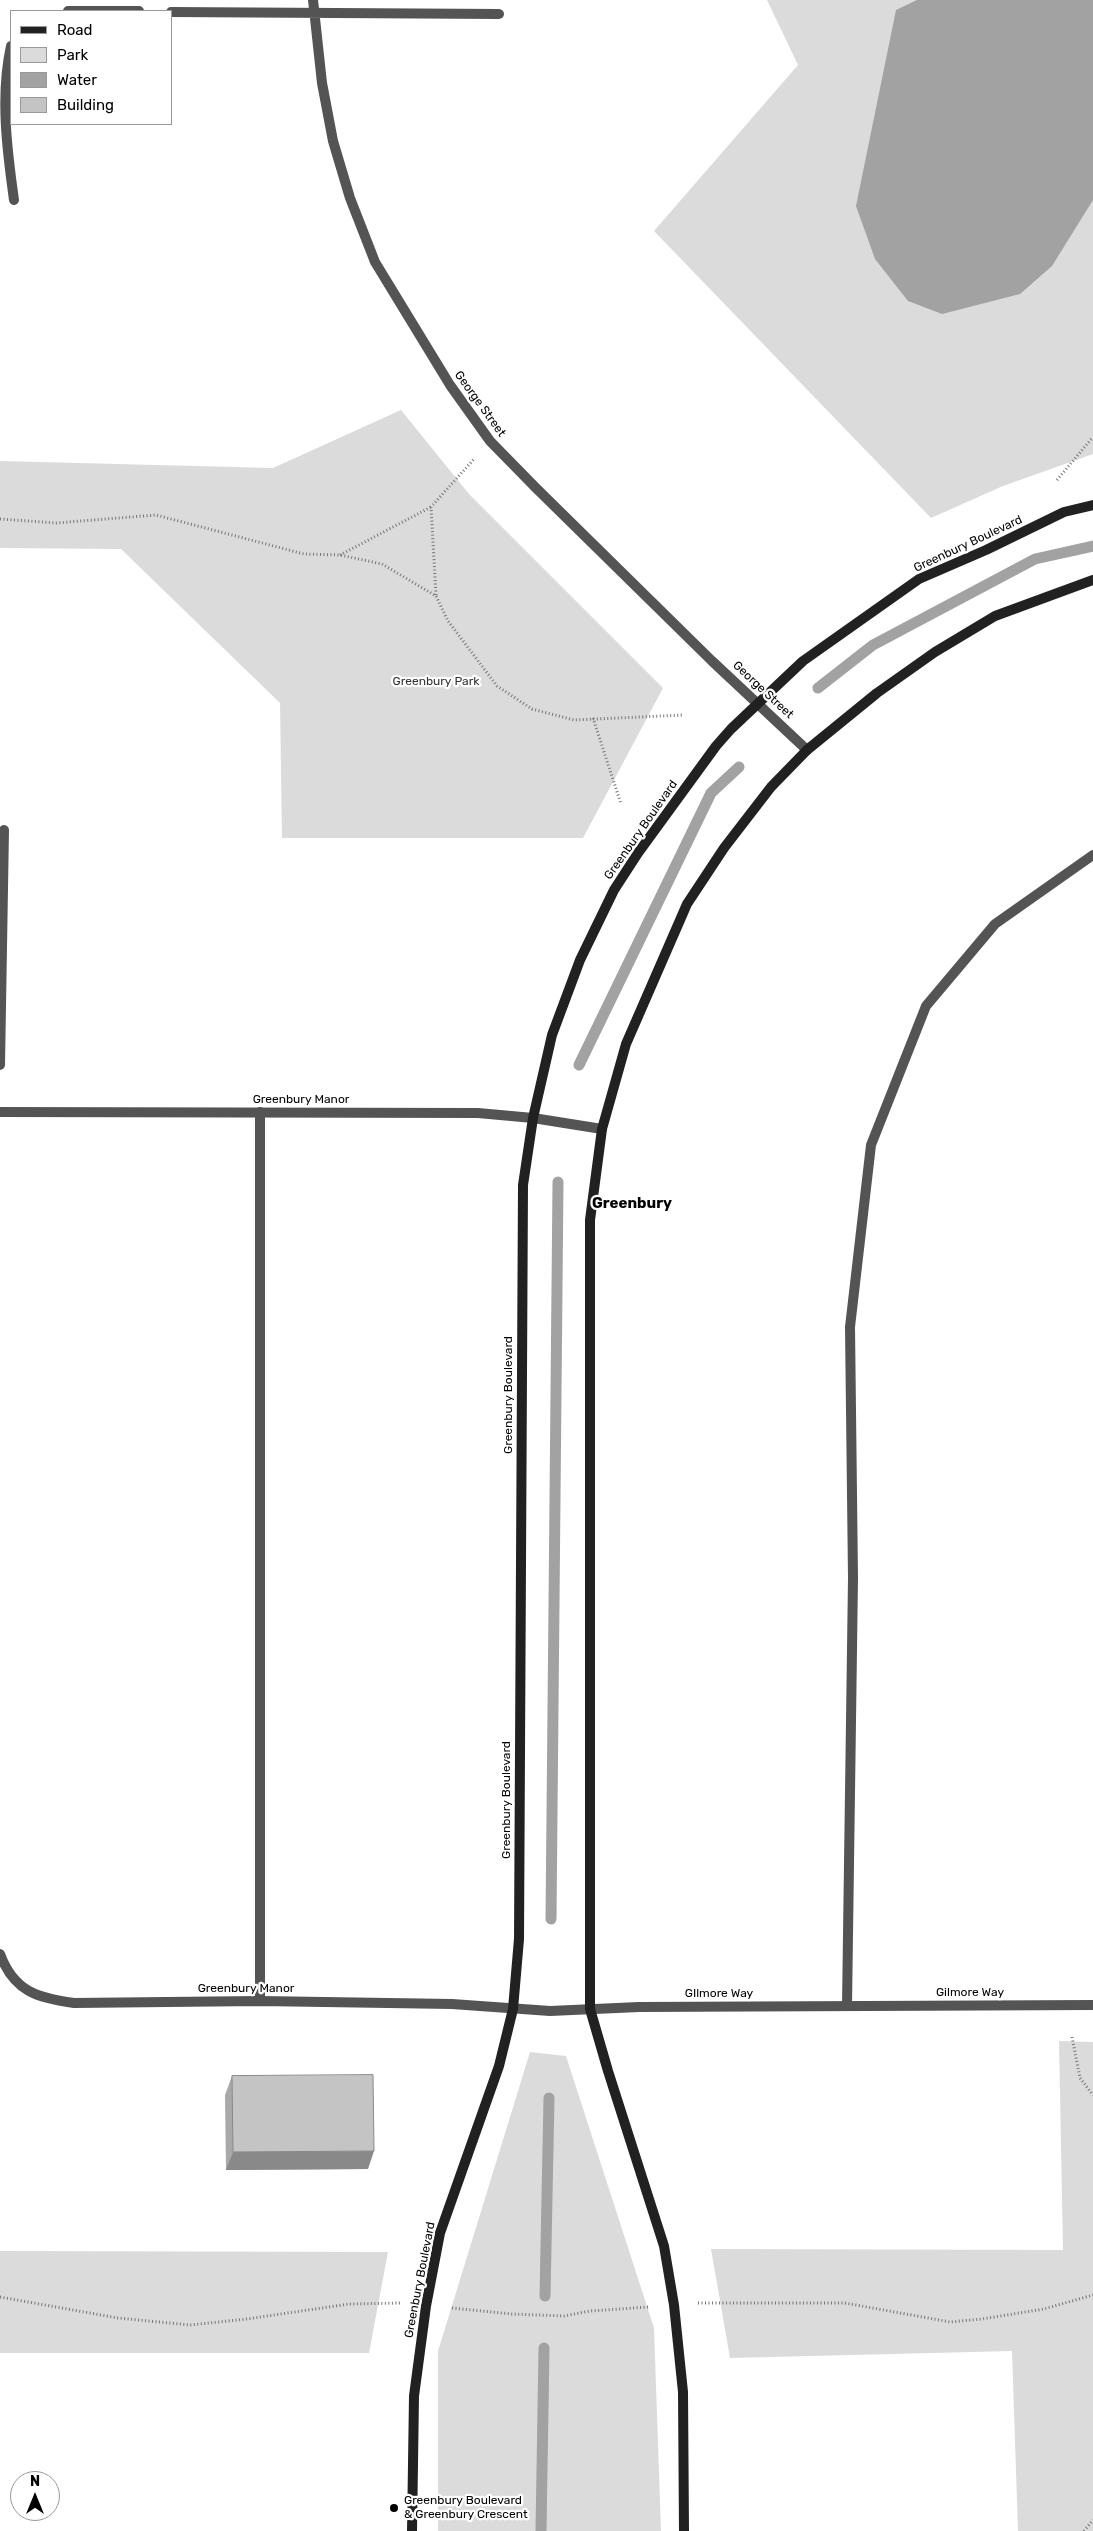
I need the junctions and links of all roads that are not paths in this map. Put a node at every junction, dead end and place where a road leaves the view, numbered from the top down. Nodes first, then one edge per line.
1 (312, 0) edge
2 (172, 12) edge
3 (313, 13) junction
4 (499, 14) dead end
5 (10, 50) edge
6 (14, 200) dead end
7 (1093, 505) edge
8 (1093, 580) edge
9 (759, 703) junction
10 (807, 750) junction
11 (4, 830) dead end
12 (1093, 855) edge
13 (0, 1065) edge
14 (0, 1112) edge
15 (260, 1112) junction
16 (533, 1118) junction
17 (602, 1129) junction
18 (0, 1954) edge
19 (260, 2001) junction
20 (1093, 2004) edge
21 (847, 2006) junction
22 (512, 2009) junction
23 (590, 2009) junction
24 (412, 2531) edge
25 (684, 2531) edge

1 - 3 street, George Street
2 - 3 street
3 - 4 street
3 - 9 street, George Street
5 - 6 street
7 - 9 street, Greenbury Boulevard
8 - 10 street
9 - 10 street, George Street
9 - 16 street, Greenbury Boulevard
10 - 17 street
11 - 13 street
12 - 21 street
14 - 15 street, Greenbury Manor
15 - 16 street, Greenbury Manor
15 - 19 street
16 - 17 street, Greenbury Manor
16 - 22 street, Greenbury Boulevard
17 - 23 street
18 - 19 street, Greenbury Manor
19 - 22 street, Greenbury Manor
20 - 21 street, Gilmore Way
21 - 23 street, GIlmore Way
22 - 23 street, Greenbury Manor
22 - 24 street, Greenbury Boulevard
23 - 25 street

